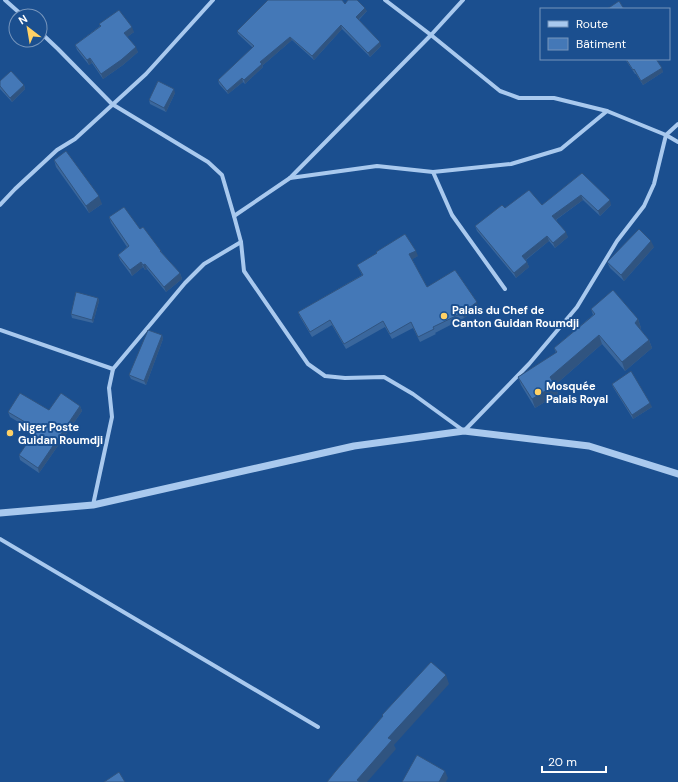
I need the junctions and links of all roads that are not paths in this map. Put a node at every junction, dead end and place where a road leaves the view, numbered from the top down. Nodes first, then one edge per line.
1 (5, 0) edge
2 (213, 0) edge
3 (385, 0) edge
4 (463, 0) edge
5 (14, 8) edge
6 (430, 35) junction
7 (48, 39) edge
8 (112, 104) junction
9 (607, 111) junction
10 (678, 124) edge
11 (666, 135) junction
12 (678, 142) edge
13 (433, 172) junction
14 (290, 178) junction
15 (0, 205) edge
16 (234, 216) junction
17 (241, 242) junction
18 (505, 289) dead end
19 (0, 330) edge
20 (113, 369) junction
21 (464, 431) junction
22 (678, 474) edge
23 (93, 505) junction
24 (0, 513) edge
25 (0, 539) edge
26 (318, 727) dead end

1 - 5 street
2 - 8 street
3 - 6 street
4 - 6 street
6 - 9 street
6 - 14 street
7 - 8 street
8 - 15 street
8 - 16 street
9 - 11 street
9 - 13 street
10 - 11 street
11 - 12 street
11 - 21 street
13 - 14 street
13 - 18 street
14 - 16 street
16 - 17 street
17 - 20 street
17 - 21 street
19 - 20 street
20 - 23 street
21 - 22 street
21 - 23 street
23 - 24 street
25 - 26 street

